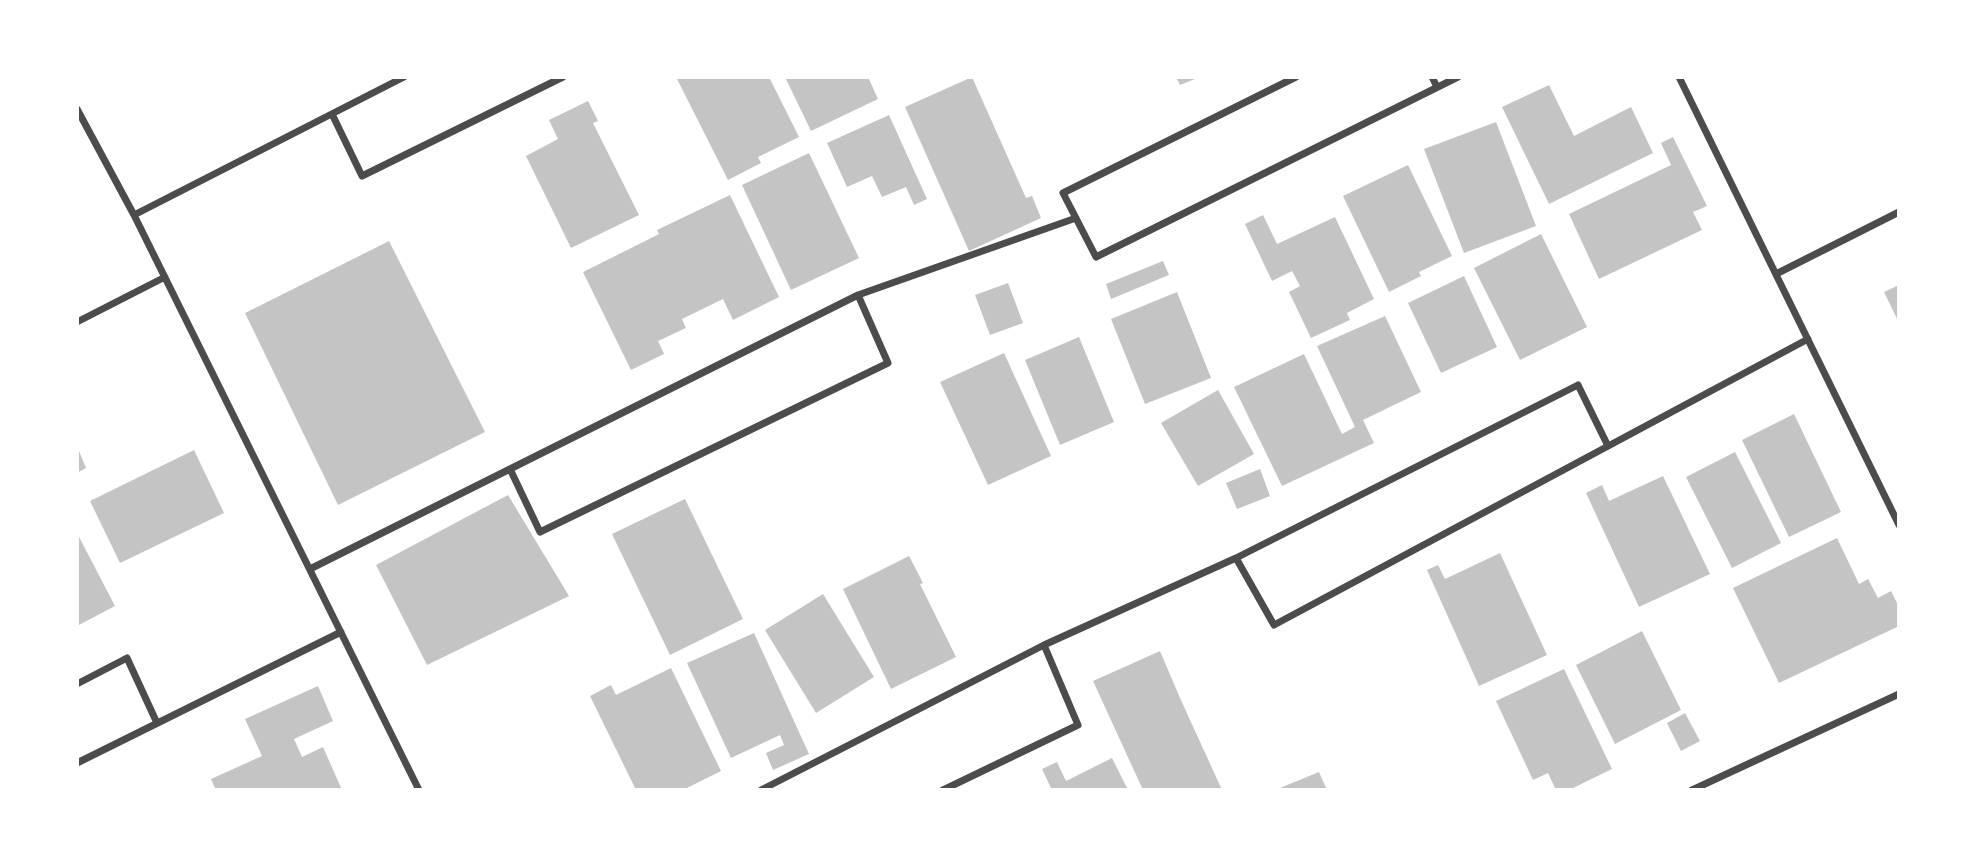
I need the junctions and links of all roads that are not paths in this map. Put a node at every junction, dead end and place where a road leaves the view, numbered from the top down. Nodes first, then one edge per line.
1 (404, 77) edge
2 (563, 77) edge
3 (1296, 77) edge
4 (1432, 77) edge
5 (1458, 77) edge
6 (1679, 77) edge
7 (1437, 87) junction
8 (77, 108) edge
9 (332, 114) junction
10 (1899, 212) edge
11 (134, 215) junction
12 (1076, 218) junction
13 (1776, 274) junction
14 (165, 277) junction
15 (858, 295) junction
16 (77, 322) edge
17 (1808, 339) junction
18 (1608, 446) junction
19 (510, 469) junction
20 (1899, 525) edge
21 (1236, 558) junction
22 (310, 569) junction
23 (341, 632) junction
24 (1044, 645) junction
25 (77, 684) edge
26 (1899, 694) edge
27 (157, 723) junction
28 (77, 763) edge
29 (419, 790) edge
30 (761, 790) edge
31 (943, 790) edge
32 (1692, 790) edge

1 - 9 street
2 - 9 street
3 - 12 street
4 - 7 street
5 - 7 street
6 - 13 street
7 - 12 street
8 - 11 street
9 - 11 street
10 - 13 street
11 - 14 street
12 - 15 street
13 - 17 street
14 - 16 street
14 - 22 street
15 - 19 street
15 - 19 street
17 - 18 street
17 - 20 street
18 - 21 street
18 - 21 street
19 - 22 street
21 - 24 street
22 - 23 street
23 - 27 street
23 - 29 street
24 - 30 street
24 - 31 street
25 - 27 street
26 - 32 street
27 - 28 street

